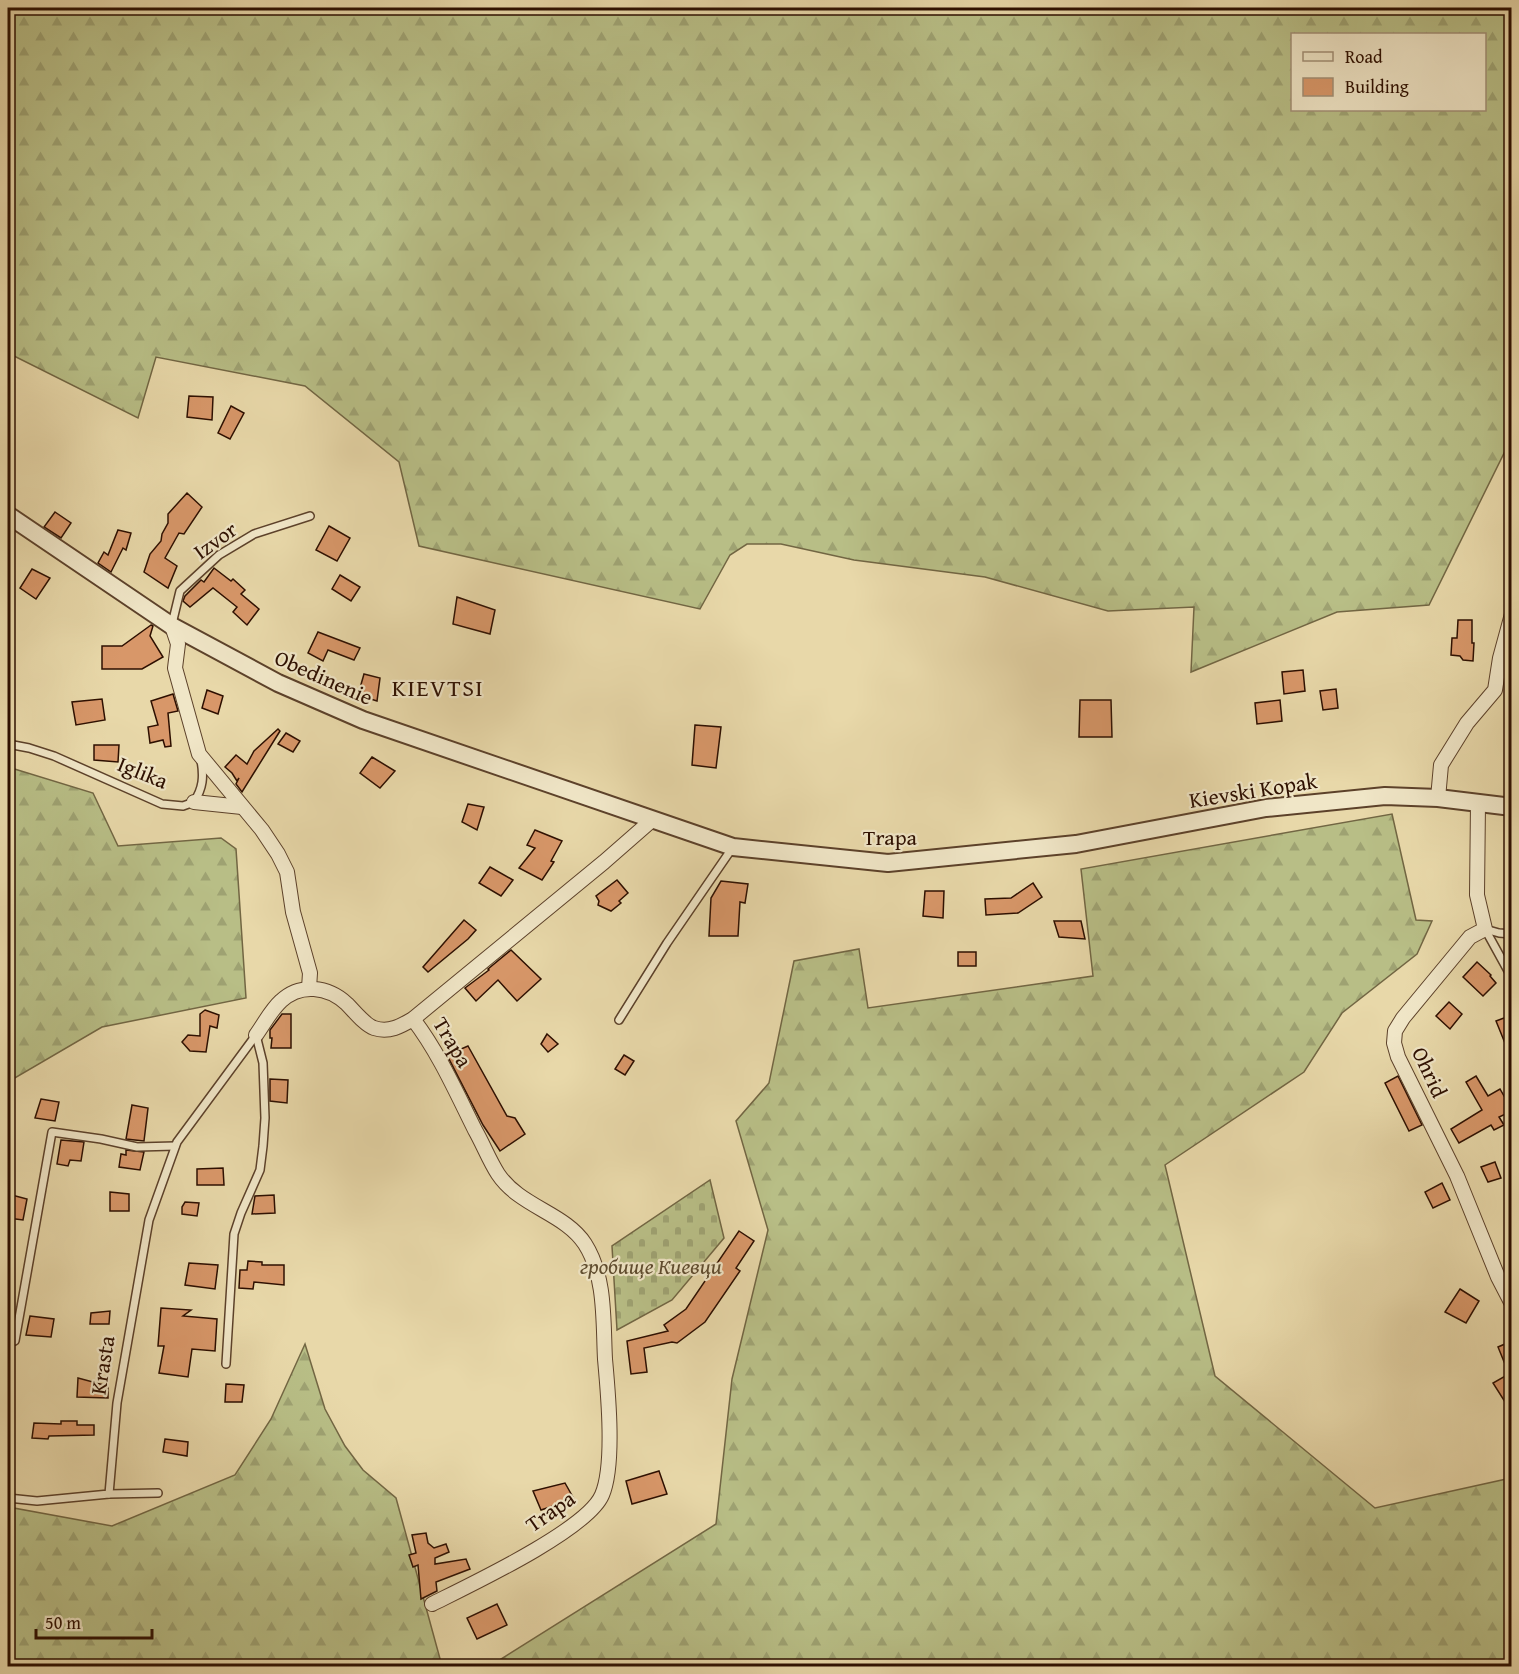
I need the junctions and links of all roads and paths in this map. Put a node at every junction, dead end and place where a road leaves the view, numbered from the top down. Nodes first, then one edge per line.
1 (8, 515) edge
2 (310, 516) dead end
3 (1512, 614) edge
4 (171, 626) junction
5 (8, 744) edge
6 (199, 753) junction
7 (1438, 798) junction
8 (194, 802) junction
9 (1478, 803) junction
10 (242, 807) junction
11 (1512, 807) edge
12 (652, 820) junction
13 (1076, 844) joint
14 (733, 847) junction
15 (1485, 928) junction
16 (1512, 934) edge
17 (1512, 978) edge
18 (309, 988) junction
19 (413, 1019) junction
20 (619, 1020) dead end
21 (256, 1035) junction
22 (175, 1146) junction
23 (1512, 1304) edge
24 (8, 1343) edge
25 (226, 1364) dead end
26 (158, 1493) dead end
27 (109, 1494) junction
28 (8, 1498) edge
29 (432, 1604) dead end

1 - 4 street, Obedinenie
2 - 4 lane, Izvor
3 - 7 street
4 - 6 street, Iglika
4 - 12 street, Obedinenie
5 - 8 lane, Iglika
6 - 8 lane, Iglika
6 - 10 street
7 - 9 street, Kievski Kopak
7 - 13 street, Kievski Kopak
8 - 10 street
9 - 11 street, Kievski Kopak
9 - 15 street
10 - 18 street
12 - 14 street, Trapa
12 - 19 street, Trapa
13 - 14 street, Trapa
14 - 20 lane
15 - 16 lane
15 - 17 lane
15 - 23 street, Ohrid
18 - 19 street
18 - 21 street, Krasta
19 - 29 street, Trapa
21 - 22 lane, Krasta
21 - 25 lane
22 - 24 lane
22 - 27 lane, Krasta
26 - 27 lane
27 - 28 lane

